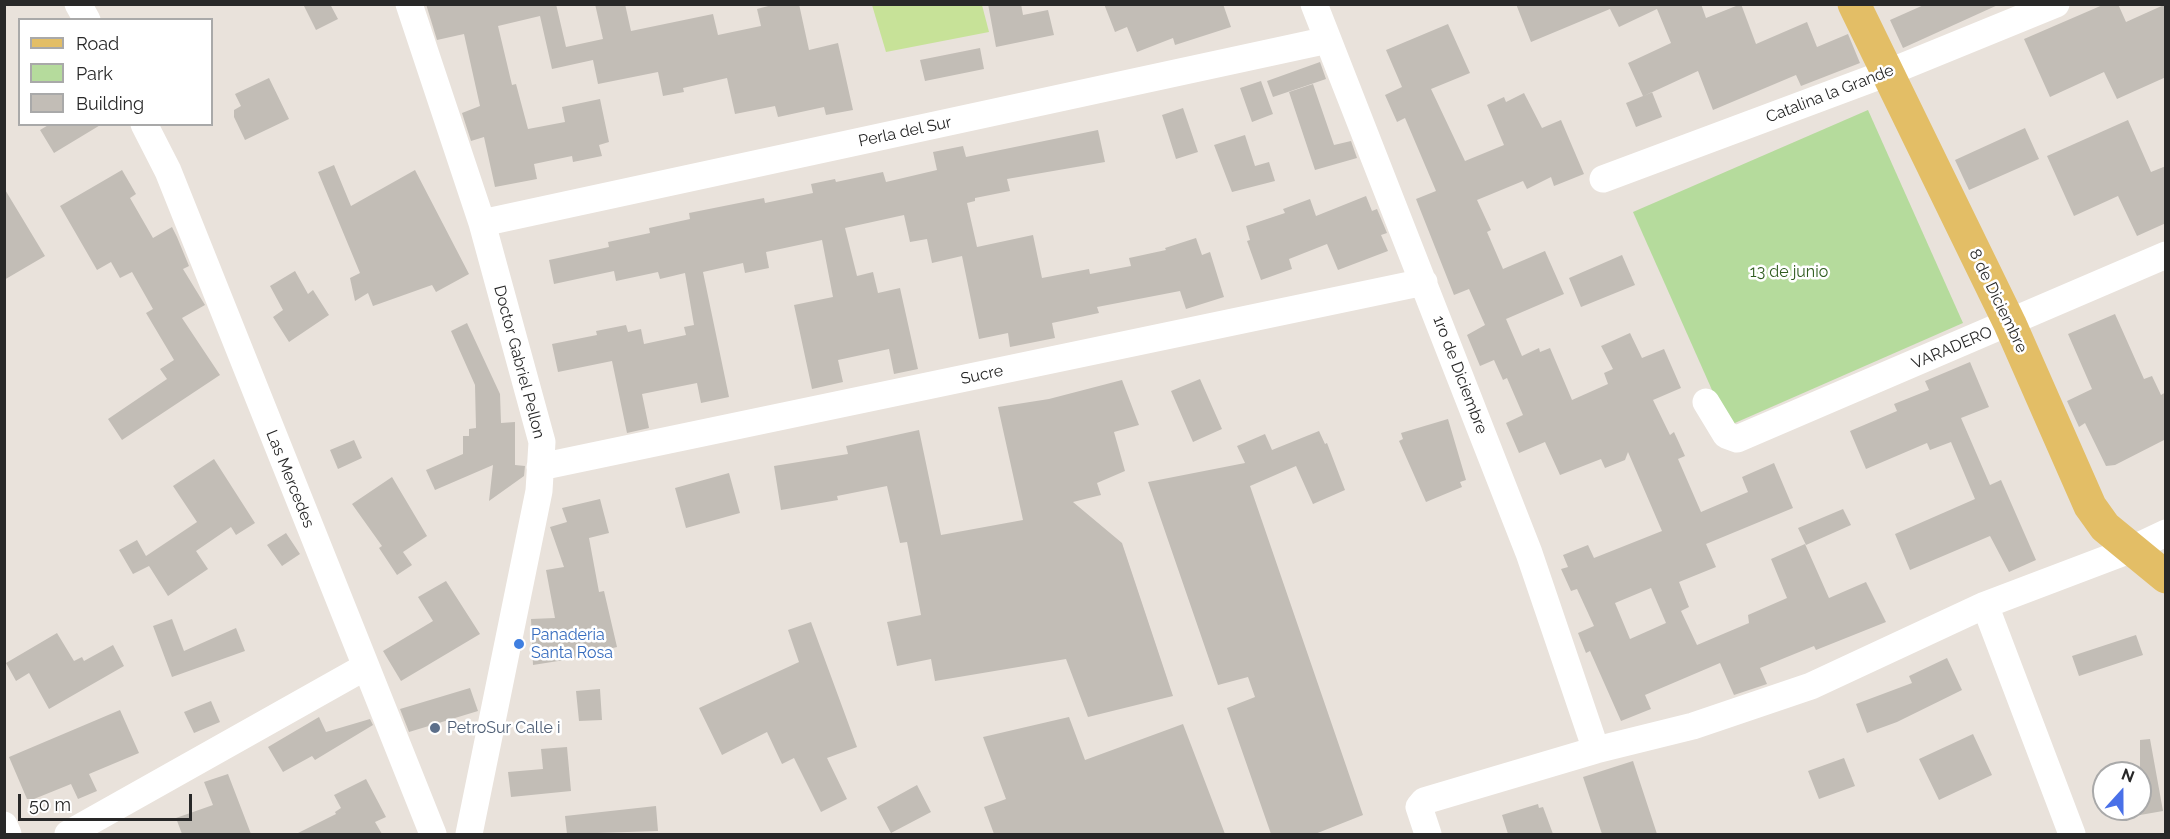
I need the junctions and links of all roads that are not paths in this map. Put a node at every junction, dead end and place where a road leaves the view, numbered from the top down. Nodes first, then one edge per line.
1 (78, 4) edge
2 (409, 4) edge
3 (1314, 4) edge
4 (1854, 4) edge
5 (2056, 4) edge
6 (86, 18) edge
7 (1328, 40) junction
8 (1887, 73) junction
9 (145, 126) edge
10 (1604, 179) dead end
11 (482, 223) junction
12 (2166, 255) edge
13 (1425, 282) junction
14 (2010, 324) junction
15 (1706, 402) dead end
16 (540, 467) junction
17 (2166, 533) edge
18 (2130, 550) junction
19 (2166, 577) edge
20 (1985, 605) junction
21 (365, 667) junction
22 (1596, 750) junction
23 (4, 825) edge
24 (8, 834) edge
25 (68, 834) edge
26 (433, 834) edge
27 (469, 834) edge
28 (1428, 834) edge
29 (2072, 834) edge

1 - 6 street
2 - 11 street, Doctor Gabriel Pellon
3 - 7 street, 1ro de Diciembre
4 - 8 main road, 8 de Diciembre
5 - 8 street, Catalina la Grande
7 - 11 street, Perla del Sur
7 - 13 street, 1ro de Diciembre
8 - 10 street, Catalina la Grande
8 - 14 main road, 8 de Diciembre
9 - 21 street, Las Mercedes
11 - 16 street, Doctor Gabriel Pellon
12 - 14 street, VARADERO
13 - 16 street, Sucre
13 - 22 street, 1ro de Diciembre
14 - 15 street, VARADERO
14 - 18 main road, 8 de Diciembre
16 - 27 street, Doctor Gabriel Pellon
17 - 18 street
18 - 19 main road, 8 de Diciembre
18 - 20 street
20 - 22 street
20 - 29 street
21 - 25 street
21 - 26 street, Las Mercedes
22 - 28 street
23 - 24 street

